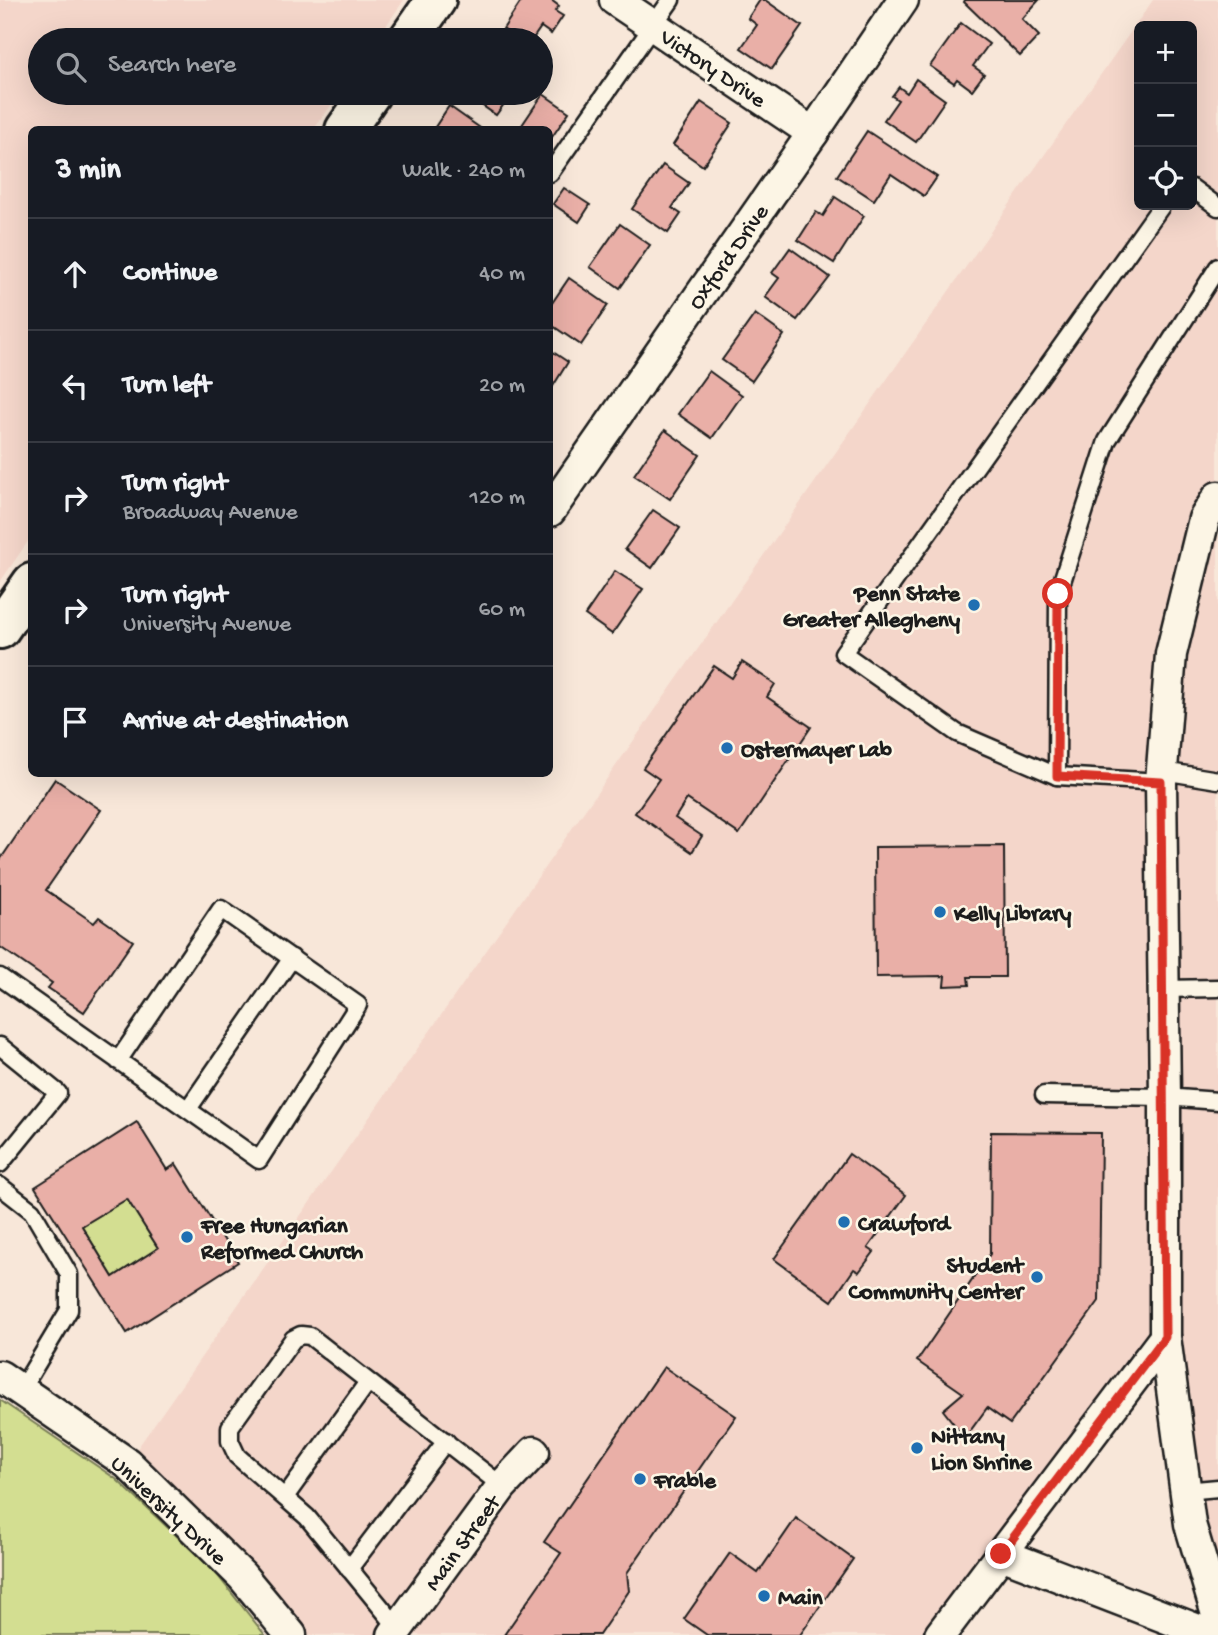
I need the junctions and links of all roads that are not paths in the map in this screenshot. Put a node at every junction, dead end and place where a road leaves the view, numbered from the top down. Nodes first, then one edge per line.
1 (436, 0) edge
2 (615, 0) edge
3 (671, 0) edge
4 (903, 0) edge
5 (653, 26) junction
6 (416, 28) edge
7 (363, 105) edge
8 (348, 126) edge
9 (813, 134) junction
10 (553, 169) edge
11 (1197, 192) edge
12 (1218, 207) edge
13 (1158, 210) edge
14 (1218, 267) edge
15 (1218, 498) edge
16 (553, 507) edge
17 (1057, 776) junction
18 (1162, 777) junction
19 (1218, 779) edge
20 (292, 958) junction
21 (0, 977) edge
22 (1218, 988) edge
23 (1164, 989) junction
24 (1, 1049) edge
25 (118, 1061) junction
26 (1044, 1095) dead end
27 (1164, 1097) junction
28 (1218, 1101) edge
29 (188, 1110) junction
30 (0, 1164) edge
31 (0, 1186) edge
32 (1165, 1337) junction
33 (369, 1382) junction
34 (10, 1383) edge
35 (446, 1441) junction
36 (534, 1452) dead end
37 (502, 1486) junction
38 (1218, 1488) edge
39 (1185, 1491) junction
40 (285, 1497) junction
41 (1001, 1554) junction
42 (349, 1569) junction
43 (1218, 1618) edge
44 (396, 1631) edge
45 (291, 1635) edge
46 (940, 1635) edge
47 (1211, 1635) edge

1 - 6 main road
2 - 5 street, Victory Drive
3 - 5 lane
4 - 9 street, Oxford Drive
5 - 9 street, Victory Drive
5 - 10 lane
7 - 8 main road
9 - 16 street, Oxford Drive
11 - 12 lane
13 - 17 lane
14 - 17 lane
15 - 18 street
17 - 18 lane
18 - 19 lane
18 - 23 street
20 - 25 lane
20 - 29 lane
20 - 29 lane
21 - 25 lane
22 - 23 lane
23 - 27 street
24 - 30 lane
25 - 29 lane
26 - 27 lane
27 - 28 lane
27 - 32 street
31 - 34 lane
32 - 39 street
32 - 41 street
33 - 35 lane
33 - 40 lane
33 - 40 lane
34 - 45 street, University Drive
35 - 37 lane
35 - 42 lane
36 - 37 street, Main Street
37 - 44 street, Main Street
38 - 39 lane
39 - 43 street
40 - 42 lane
41 - 46 street
41 - 47 street
42 - 44 lane

